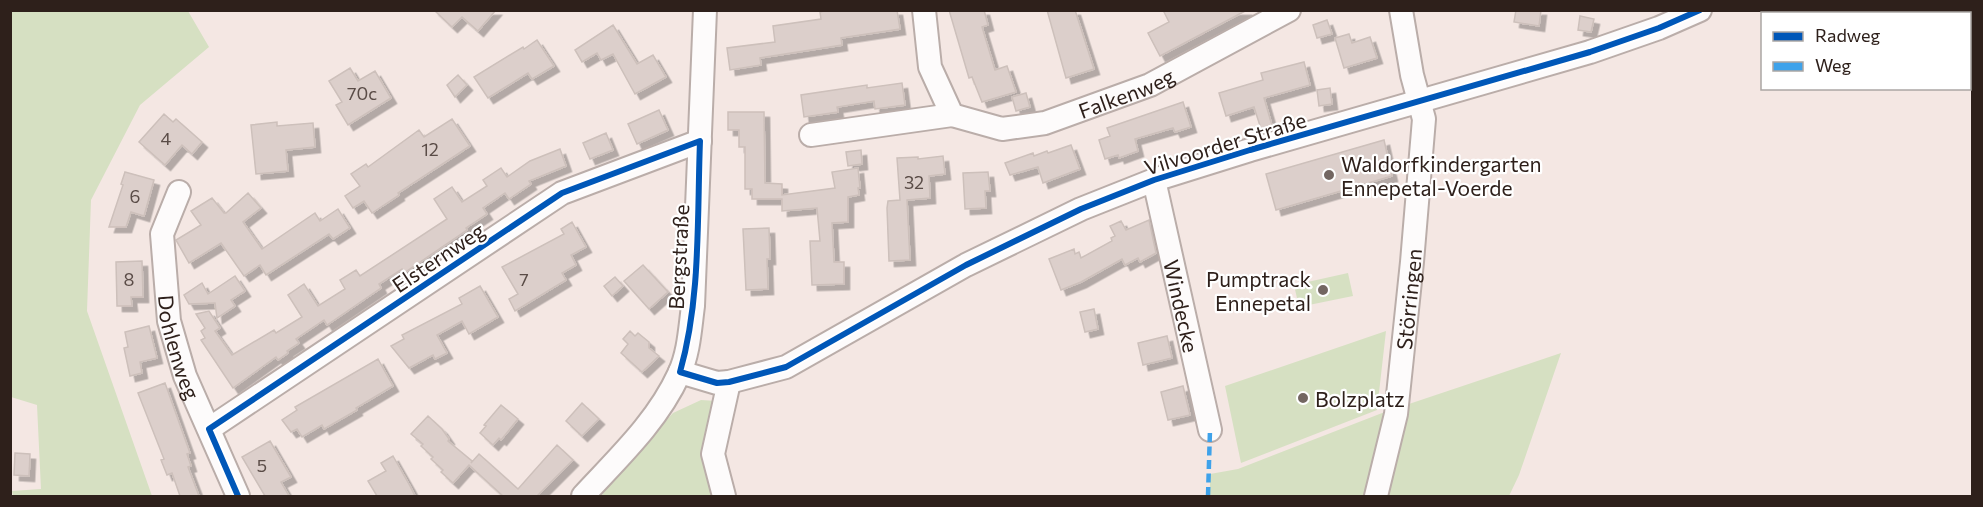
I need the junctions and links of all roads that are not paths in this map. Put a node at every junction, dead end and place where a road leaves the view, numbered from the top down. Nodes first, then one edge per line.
1 (705, 10) edge
2 (924, 10) edge
3 (1289, 10) edge
4 (1401, 10) edge
5 (1700, 10) edge
6 (1420, 101) junction
7 (952, 115) junction
8 (810, 135) dead end
9 (700, 141) junction
10 (1154, 180) junction
11 (179, 192) dead end
12 (680, 372) junction
13 (729, 382) junction
14 (209, 429) junction
15 (1210, 430) dead end
16 (238, 496) edge
17 (583, 496) edge
18 (724, 496) edge
19 (1376, 496) edge

1 - 9 street, Bergstraße
2 - 7 street
3 - 7 street, Falkenweg
4 - 6 street, Störringen
5 - 6 street, Vilvoorder Straße
6 - 10 street, Vilvoorder Straße
6 - 19 street, Störringen
7 - 8 street, Falkenweg
9 - 12 street, Bergstraße
9 - 14 street, Elsternweg
10 - 13 street, Vilvoorder Straße
10 - 15 street, Windecke
11 - 14 street, Dohlenweg
12 - 13 street, Vilvoorder Straße
12 - 17 street, Bergstraße
13 - 18 street
14 - 16 street, Dohlenweg

